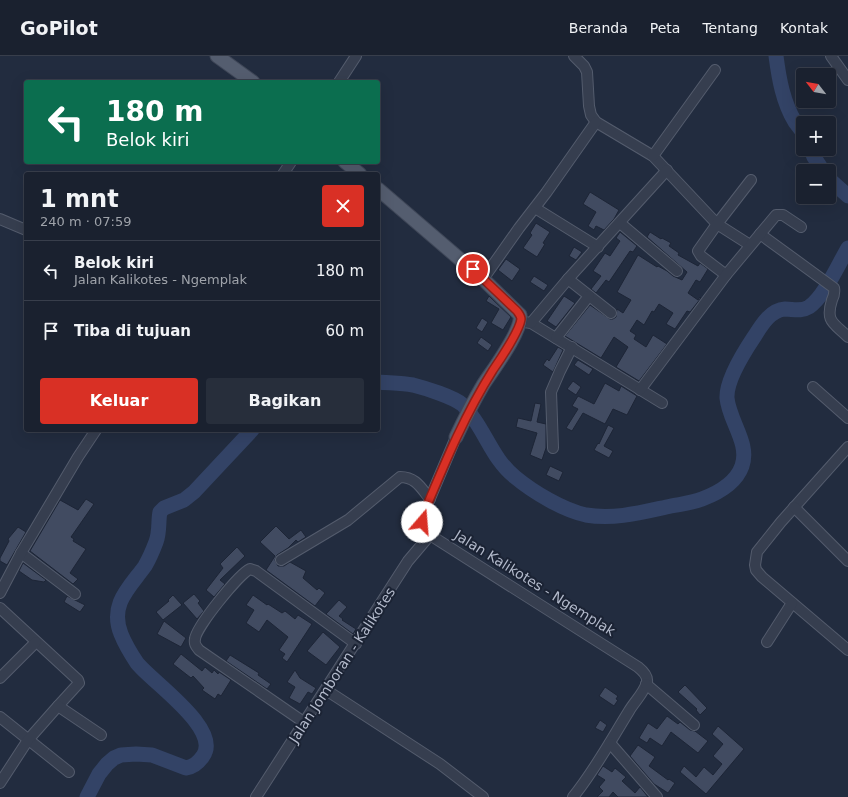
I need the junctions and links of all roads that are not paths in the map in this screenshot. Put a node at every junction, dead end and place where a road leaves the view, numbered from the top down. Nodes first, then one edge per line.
1 (217, 56) edge
2 (356, 56) edge
3 (574, 56) edge
4 (831, 56) edge
5 (715, 70) dead end
6 (249, 80) edge
7 (340, 80) edge
8 (848, 80) edge
9 (596, 122) junction
10 (653, 156) junction
11 (348, 164) edge
12 (667, 170) junction
13 (358, 172) edge
14 (751, 180) dead end
15 (380, 191) edge
16 (535, 208) junction
17 (0, 219) edge
18 (620, 224) junction
19 (717, 224) junction
20 (801, 227) dead end
21 (24, 229) edge
22 (760, 234) junction
23 (750, 245) junction
24 (598, 247) junction
25 (677, 271) dead end
26 (726, 275) junction
27 (483, 278) junction
28 (568, 279) junction
29 (589, 296) junction
30 (611, 313) dead end
31 (526, 322) junction
32 (848, 337) edge
33 (556, 338) junction
34 (572, 347) junction
35 (813, 387) dead end
36 (640, 390) junction
37 (662, 403) dead end
38 (848, 418) edge
39 (95, 432) edge
40 (456, 437) joint
41 (848, 447) edge
42 (553, 448) dead end
43 (430, 499) junction
44 (794, 507) junction
45 (430, 535) junction
46 (21, 553) junction
47 (281, 560) dead end
48 (848, 562) edge
49 (0, 593) edge
50 (75, 594) dead end
51 (792, 603) junction
52 (0, 608) edge
53 (36, 642) junction
54 (767, 642) dead end
55 (356, 644) junction
56 (848, 650) edge
57 (0, 678) edge
58 (646, 684) junction
59 (326, 690) junction
60 (58, 706) junction
61 (0, 717) edge
62 (305, 723) junction
63 (694, 725) dead end
64 (101, 735) dead end
65 (28, 740) junction
66 (610, 743) junction
67 (68, 772) dead end
68 (0, 783) edge
69 (256, 797) edge
70 (483, 797) edge
71 (573, 797) edge
72 (657, 797) edge

1 - 6 main road
2 - 7 street
3 - 9 street
4 - 8 street
5 - 10 street
9 - 10 street
9 - 16 street
10 - 12 street
11 - 13 main road
12 - 18 street
12 - 19 street
14 - 19 street
15 - 27 main road
16 - 24 street
16 - 27 street
17 - 21 street
18 - 24 street
18 - 25 street
19 - 23 street
19 - 26 street
20 - 22 street
22 - 23 street
22 - 32 street
23 - 26 street
24 - 28 street
26 - 36 street
27 - 31 main road
28 - 29 street
28 - 31 street
29 - 30 street
29 - 33 street
31 - 33 street
31 - 40 main road
33 - 34 street
34 - 36 street
34 - 42 street
35 - 38 street
36 - 37 street
39 - 46 street
40 - 43 street
41 - 44 street
43 - 45 street
43 - 47 street
44 - 48 street
44 - 51 street
45 - 55 street, Jalan Jomboran - Kalikotes
45 - 58 street, Jalan Kalikotes - Ngemplak
46 - 49 street
46 - 50 street
51 - 54 street
51 - 56 street
52 - 53 street
53 - 57 street
53 - 60 street
55 - 59 street, Jalan Jomboran - Kalikotes
55 - 62 street
58 - 63 street
58 - 66 street
59 - 62 street, Jalan Jomboran - Kalikotes
59 - 70 street
60 - 64 street
60 - 65 street
61 - 65 street
62 - 69 street, Jalan Jomboran - Kalikotes
65 - 67 street
65 - 68 street
66 - 71 street
66 - 72 street

